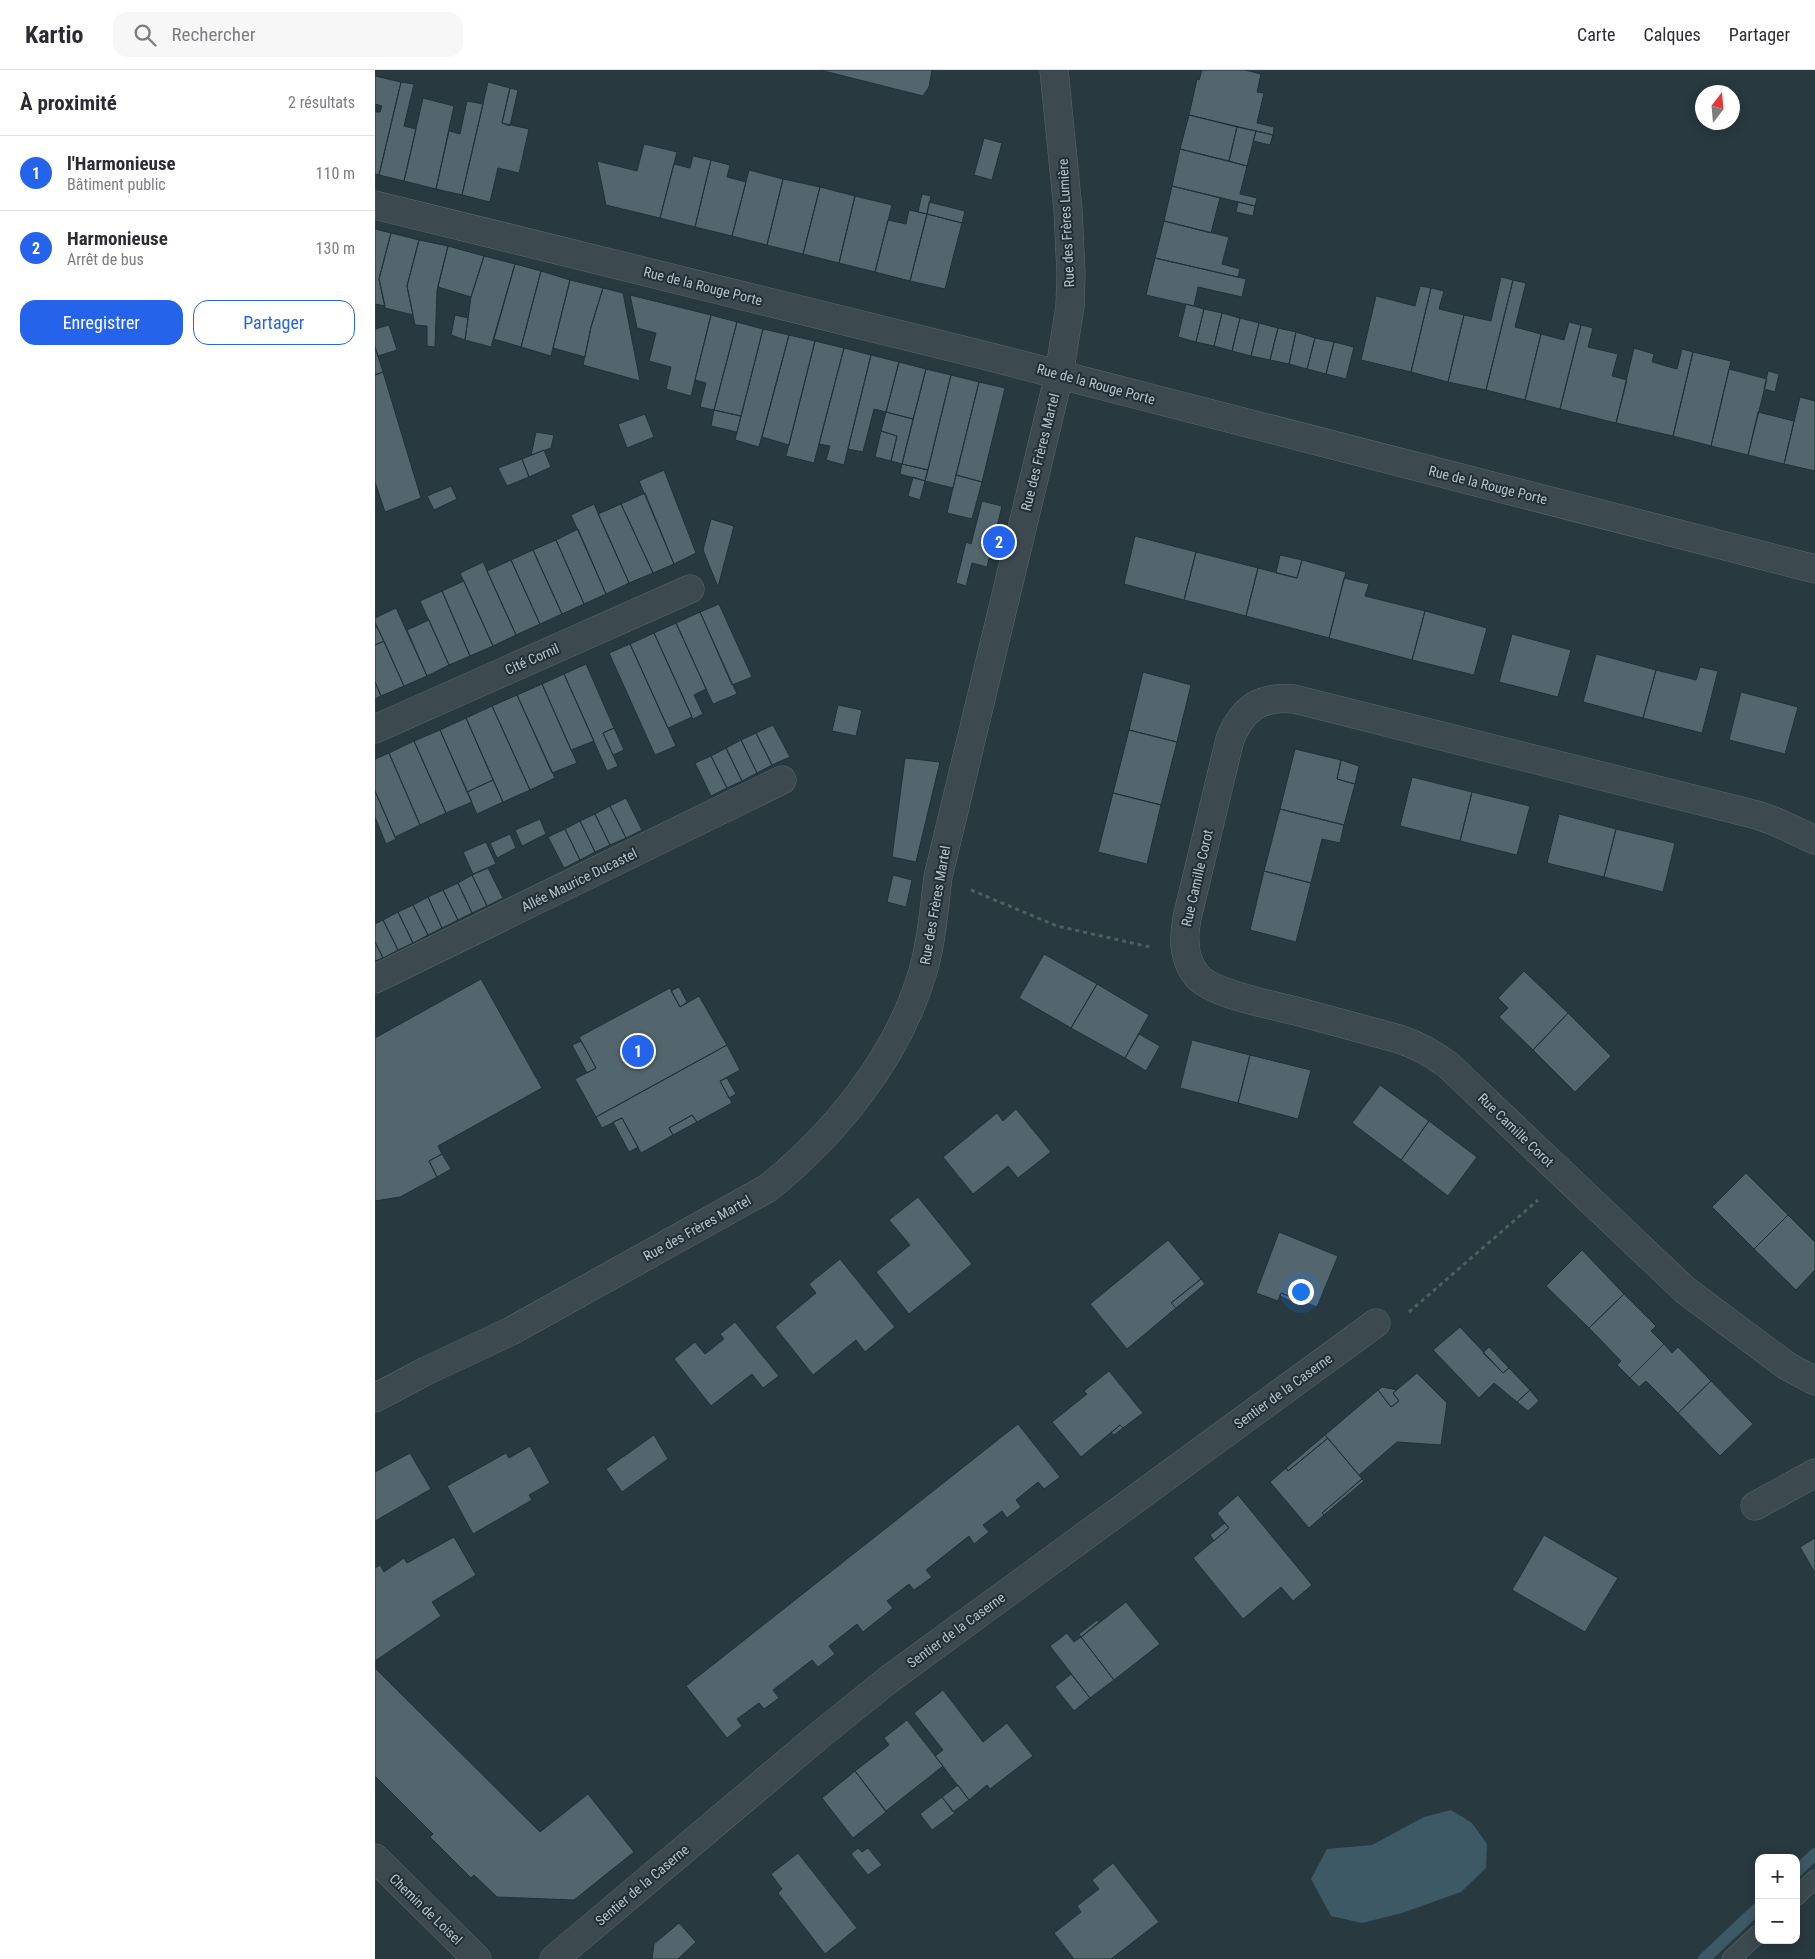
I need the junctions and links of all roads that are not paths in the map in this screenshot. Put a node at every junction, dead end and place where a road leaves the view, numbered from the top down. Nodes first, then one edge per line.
1 (1054, 70) edge
2 (375, 205) edge
3 (1059, 375) junction
4 (1815, 569) edge
5 (690, 589) dead end
6 (375, 729) edge
7 (782, 780) dead end
8 (1815, 840) edge
9 (375, 979) edge
10 (1376, 1323) road end
11 (1815, 1381) edge
12 (375, 1398) edge
13 (1815, 1473) edge
14 (1755, 1506) dead end
15 (375, 1858) edge
16 (1815, 1879) edge
17 (1800, 1893) edge
18 (1755, 1937) edge
19 (477, 1959) edge
20 (554, 1959) edge
21 (1731, 1959) edge

1 - 3 street, Rue des Frères Lumière
2 - 3 street, Rue de la Rouge Porte
3 - 4 street, Rue de la Rouge Porte
3 - 12 street, Rue des Frères Martel
5 - 6 street, Cité Cornil
7 - 9 street, Allée Maurice Ducastel
8 - 11 street, Rue Camille Corot
10 - 20 street, Sentier de la Caserne
13 - 14 street
15 - 19 street, Chemin de Loisel
16 - 17 lane
18 - 21 lane

